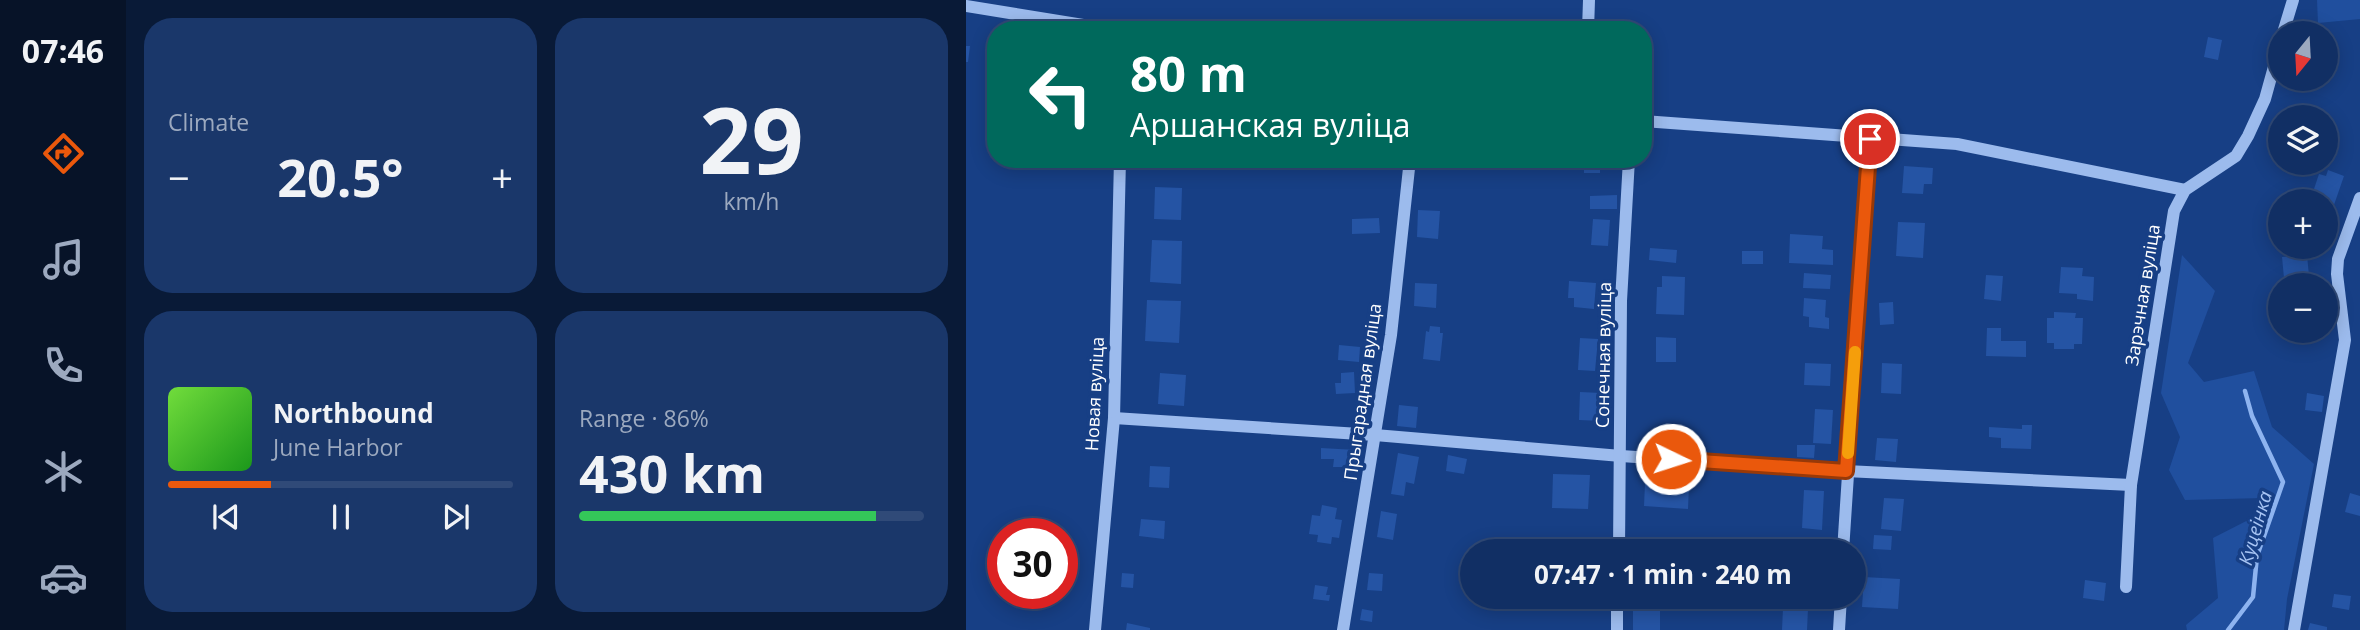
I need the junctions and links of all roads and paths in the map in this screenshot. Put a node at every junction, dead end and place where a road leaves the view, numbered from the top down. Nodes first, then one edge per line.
1 (1589, 0) edge
2 (2292, 0) edge
3 (966, 6) edge
4 (1058, 21) edge
5 (1588, 21) edge
6 (2286, 21) edge
7 (2268, 88) edge
8 (1652, 122) edge
9 (1870, 139) junction
10 (1120, 168) edge
11 (1409, 168) edge
12 (1628, 168) edge
13 (2185, 190) junction
14 (2360, 198) edge
15 (1114, 418) junction
16 (1375, 435) junction
17 (1621, 456) junction
18 (1846, 471) junction
19 (2131, 485) junction
20 (1619, 539) edge
21 (1843, 539) edge
22 (2126, 587) dead end
23 (1618, 609) edge
24 (1840, 609) edge
25 (1095, 630) edge
26 (1343, 630) edge
27 (1617, 630) edge
28 (1839, 630) edge
29 (2294, 630) edge

1 - 5 street
2 - 6 street
3 - 4 street
7 - 13 street
8 - 9 street
9 - 13 street
9 - 18 street
10 - 15 street, Новая вуліца
11 - 16 street, Прыгарадная вуліца
12 - 17 street, Сонечная вуліца
13 - 19 street, Зарэчная вуліца
14 - 29 street
15 - 16 street
15 - 25 street, Новая вуліца
16 - 17 street
16 - 26 street, Прыгарадная вуліца
17 - 18 street
17 - 20 street, Сонечная вуліца
18 - 19 street
18 - 21 street
19 - 22 street, Зарэчная вуліца
23 - 27 street
24 - 28 street

